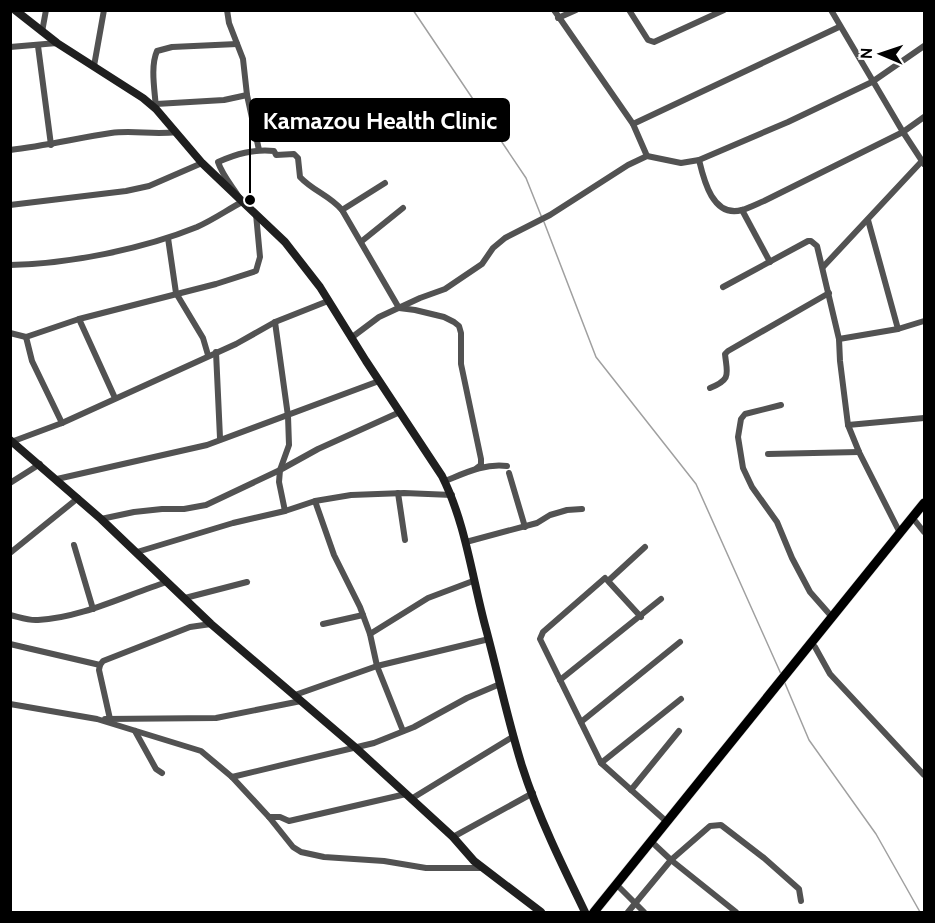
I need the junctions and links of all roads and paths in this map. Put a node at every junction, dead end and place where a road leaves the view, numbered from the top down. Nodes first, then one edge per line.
1 (15, 10) edge
2 (46, 10) edge
3 (104, 10) edge
4 (227, 10) edge
5 (554, 10) edge
6 (576, 10) edge
7 (629, 10) edge
8 (724, 10) edge
9 (831, 11) edge
10 (558, 18) junction
11 (839, 27) junction
12 (42, 32) junction
13 (57, 44) junction
14 (237, 44) junction
15 (38, 46) junction
16 (924, 46) edge
17 (10, 47) edge
18 (94, 66) junction
19 (872, 82) junction
20 (247, 95) junction
21 (156, 106) junction
22 (924, 117) edge
23 (633, 124) junction
24 (176, 132) junction
25 (903, 132) junction
26 (51, 145) junction
27 (10, 150) edge
28 (259, 150) junction
29 (647, 156) junction
30 (699, 160) junction
31 (923, 162) edge
32 (202, 163) junction
33 (385, 183) dead end
34 (242, 202) junction
35 (10, 205) edge
36 (403, 208) dead end
37 (342, 210) junction
38 (742, 210) junction
39 (256, 214) junction
40 (868, 220) junction
41 (168, 238) junction
42 (362, 241) junction
43 (770, 262) junction
44 (10, 265) edge
45 (823, 267) junction
46 (723, 287) dead end
47 (176, 293) junction
48 (829, 293) junction
49 (328, 301) junction
50 (399, 308) junction
51 (79, 319) junction
52 (924, 321) edge
53 (275, 322) junction
54 (898, 329) junction
55 (10, 333) edge
56 (26, 337) junction
57 (351, 338) junction
58 (839, 339) junction
59 (216, 352) junction
60 (208, 355) junction
61 (379, 381) junction
62 (710, 388) dead end
63 (115, 398) junction
64 (781, 405) dead end
65 (400, 412) junction
66 (288, 416) junction
67 (924, 418) edge
68 (62, 423) junction
69 (848, 425) junction
70 (220, 438) junction
71 (11, 441) edge
72 (859, 452) junction
73 (768, 454) dead end
74 (40, 464) junction
75 (477, 468) junction
76 (280, 470) junction
77 (57, 479) junction
78 (444, 481) junction
79 (10, 483) edge
80 (398, 494) junction
81 (452, 495) junction
82 (78, 498) junction
83 (315, 501) junction
84 (924, 503) edge
85 (582, 509) dead end
86 (285, 511) junction
87 (924, 511) edge
88 (101, 519) junction
89 (916, 522) junction
90 (525, 527) junction
91 (924, 532) edge
92 (900, 533) junction
93 (405, 540) dead end
94 (466, 542) junction
95 (74, 546) dead end
96 (645, 547) dead end
97 (137, 552) junction
98 (10, 553) edge
99 (334, 555) junction
100 (325, 558) dead end
101 (605, 578) dead end
102 (473, 581) junction
103 (167, 582) junction
104 (247, 582) dead end
105 (185, 598) junction
106 (661, 599) dead end
107 (93, 609) junction
108 (10, 615) edge
109 (363, 615) junction
110 (641, 617) junction
111 (832, 617) junction
112 (211, 624) junction
113 (323, 624) dead end
114 (370, 634) junction
115 (489, 639) junction
116 (680, 642) dead end
117 (10, 644) edge
118 (815, 647) junction
119 (100, 665) junction
120 (377, 666) junction
121 (560, 680) junction
122 (500, 684) junction
123 (298, 698) junction
124 (681, 699) dead end
125 (10, 704) edge
126 (97, 719) junction
127 (110, 719) junction
128 (580, 722) junction
129 (135, 730) junction
130 (403, 731) junction
131 (679, 731) dead end
132 (514, 736) junction
133 (356, 748) junction
134 (601, 764) junction
135 (162, 773) dead end
136 (924, 775) edge
137 (232, 777) junction
138 (631, 790) junction
139 (533, 794) junction
140 (409, 796) junction
141 (269, 817) junction
142 (667, 822) junction
143 (453, 837) junction
144 (655, 845) junction
145 (670, 861) junction
146 (484, 868) junction
147 (620, 888) junction
148 (801, 901) dead end
149 (631, 910) edge
150 (541, 912) edge
151 (585, 912) edge
152 (594, 912) edge
153 (600, 912) edge
154 (644, 912) edge
155 (736, 912) edge

1 - 12 street
2 - 12 street
3 - 18 street
4 - 14 street
5 - 10 street
6 - 10 street
7 - 8 street
9 - 11 street
10 - 23 street
11 - 19 street
11 - 23 street
12 - 13 street
13 - 15 street
13 - 18 street
14 - 20 street
14 - 21 street
15 - 17 street
15 - 26 street
16 - 19 street
18 - 21 street
19 - 25 street
19 - 30 street
20 - 21 street
20 - 28 street
21 - 24 street
22 - 25 street
23 - 29 street
24 - 26 street
24 - 32 street
25 - 31 street
25 - 38 street
26 - 27 street
28 - 34 street
28 - 37 street
29 - 30 street
29 - 50 street
30 - 38 street
31 - 40 street
32 - 34 street
32 - 35 street
33 - 37 street
34 - 39 street
34 - 41 street
36 - 42 street
37 - 42 street
38 - 43 street
39 - 47 street
39 - 49 street
40 - 45 street
40 - 54 street
41 - 44 street
41 - 47 street
42 - 50 street
43 - 45 street
43 - 46 street
45 - 48 street
47 - 51 street
47 - 60 street
48 - 58 street
48 - 62 street
49 - 53 street
49 - 57 street
50 - 57 street
50 - 75 street
51 - 56 street
51 - 63 street
52 - 54 street
53 - 59 street
53 - 66 street
54 - 58 street
55 - 56 street
56 - 68 street
57 - 61 street
58 - 69 street
59 - 60 street
59 - 70 street
60 - 63 street
61 - 65 street
61 - 66 street
63 - 68 street
64 - 111 street
65 - 76 street
65 - 78 street
66 - 70 street
66 - 76 street
67 - 69 street
68 - 71 street
69 - 72 street
70 - 77 street
71 - 74 street
72 - 73 street
72 - 92 street
74 - 77 street
74 - 79 street
75 - 78 street
75 - 90 street
76 - 86 street
76 - 88 street
77 - 82 street
78 - 81 street
80 - 81 street
80 - 83 street
80 - 93 street
81 - 94 street
82 - 88 street
82 - 98 street
83 - 86 street
83 - 99 street
84 - 92 main road
85 - 90 street
86 - 97 street
87 - 89 main road
88 - 97 street
89 - 91 street
89 - 118 main road
90 - 94 street
92 - 111 main road
94 - 102 street
95 - 107 street
96 - 110 street
97 - 103 street
99 - 100 street
99 - 109 street
101 - 121 street
102 - 114 street
102 - 115 street
103 - 105 street
103 - 107 street
104 - 105 street
105 - 112 street
106 - 110 street
107 - 108 street
109 - 113 street
109 - 114 street
110 - 121 street
111 - 142 main road
112 - 119 street
112 - 123 street
114 - 120 street
115 - 120 street
115 - 122 street
116 - 128 street
117 - 119 street
118 - 136 street
118 - 144 main road
119 - 127 street
120 - 123 street
120 - 130 street
121 - 128 street
122 - 130 street
122 - 132 street
123 - 127 street
123 - 133 street
124 - 134 street
125 - 126 street
126 - 127 street
126 - 129 street
128 - 134 street
129 - 135 street
129 - 137 street
130 - 133 street
131 - 138 street
132 - 139 street
132 - 140 street
133 - 137 street
133 - 140 street
134 - 138 street
137 - 141 street
138 - 142 street
139 - 143 street
139 - 151 street
140 - 141 street
140 - 143 street
141 - 146 street
142 - 152 main road
143 - 146 street
144 - 145 street
144 - 147 main road
145 - 148 street
145 - 149 street
145 - 155 street
146 - 150 street
147 - 149 street
147 - 153 main road
149 - 154 street

